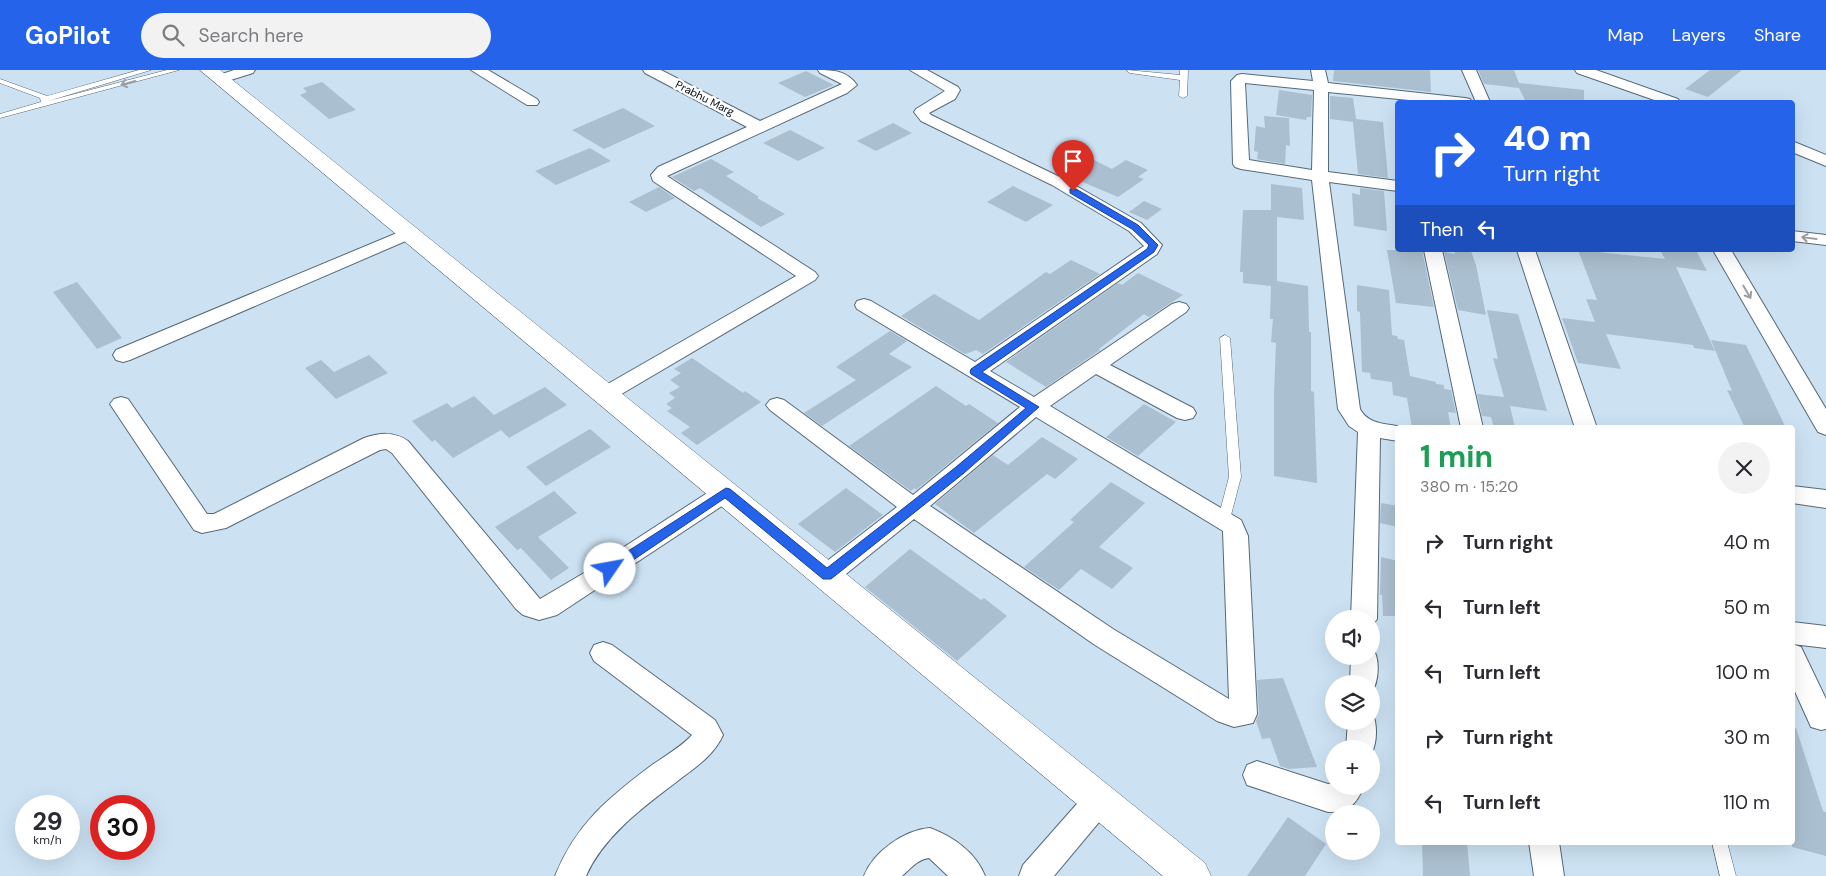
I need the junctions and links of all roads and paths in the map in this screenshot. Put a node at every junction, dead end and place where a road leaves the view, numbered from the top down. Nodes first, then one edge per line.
1 (147, 70) edge
2 (175, 70) edge
3 (248, 70) edge
4 (478, 70) edge
5 (650, 70) edge
6 (825, 70) edge
7 (917, 70) edge
8 (1318, 70) edge
9 (1469, 70) edge
10 (1582, 70) edge
11 (1130, 71) edge
12 (215, 74) edge
13 (1184, 74) edge
14 (1238, 75) edge
15 (0, 81) edge
16 (1321, 86) junction
17 (1183, 96) dead end
18 (1401, 99) edge
19 (1422, 100) edge
20 (1483, 100) edge
21 (1667, 100) edge
22 (47, 101) junction
23 (532, 102) dead end
24 (0, 116) edge
25 (759, 127) junction
26 (1795, 147) edge
27 (1826, 161) edge
28 (1320, 176) junction
29 (1395, 186) edge
30 (408, 233) junction
31 (1795, 236) edge
32 (1826, 240) edge
33 (1433, 252) edge
34 (1527, 252) edge
35 (1723, 252) edge
36 (864, 304) dead end
37 (1179, 308) dead end
38 (1224, 338) dead end
39 (123, 355) dead end
40 (1095, 365) junction
41 (975, 372) junction
42 (606, 394) junction
43 (120, 404) dead end
44 (777, 405) dead end
45 (1034, 407) junction
46 (1185, 414) dead end
47 (1471, 425) edge
48 (1585, 425) edge
49 (1369, 428) junction
50 (1826, 428) edge
51 (1395, 432) edge
52 (726, 492) junction
53 (1795, 494) edge
54 (1826, 499) edge
55 (913, 507) junction
56 (1224, 519) junction
57 (827, 575) junction
58 (1364, 610) edge
59 (1795, 633) edge
60 (1826, 637) edge
61 (602, 653) dead end
62 (1795, 662) edge
63 (1821, 718) dead end
64 (1257, 774) dead end
65 (1342, 795) edge
66 (1100, 799) junction
67 (1544, 845) edge
68 (1720, 845) edge
69 (570, 876) edge
70 (879, 876) edge
71 (970, 876) edge
72 (1034, 876) edge
73 (1192, 876) edge
74 (1549, 876) edge
75 (1728, 876) edge

1 - 22 lane
2 -> 22 lane
3 - 12 street
4 - 23 street
5 - 25 street, Prabhu Marg
6 - 25 street
7 - 41 street
8 - 16 street
9 - 20 street
10 - 21 street
11 - 13 lane
12 - 30 street
13 - 17 lane
14 - 16 street
14 - 28 street
15 - 22 lane
16 - 18 street
16 - 28 street
18 - 19 street
22 - 24 lane
25 - 42 street
26 - 27 street
28 - 29 street
28 - 49 street
30 - 39 street
30 - 42 street
32 -> 31 street
33 - 47 street
34 - 48 street
35 -> 50 street
36 - 41 street
37 - 40 street
38 - 56 lane
40 - 45 street
40 - 46 street
41 - 45 street
42 - 52 street
43 - 52 street
44 - 55 street
45 - 55 street
45 - 56 street
49 - 51 street
49 - 58 street
52 - 57 street
53 - 54 street
55 - 56 street
55 - 57 street
57 - 66 street
59 - 60 street
61 - 69 street
62 - 63 street
64 - 65 street
66 - 72 street
66 - 73 street
67 - 74 street
68 - 75 lane
70 - 71 street

